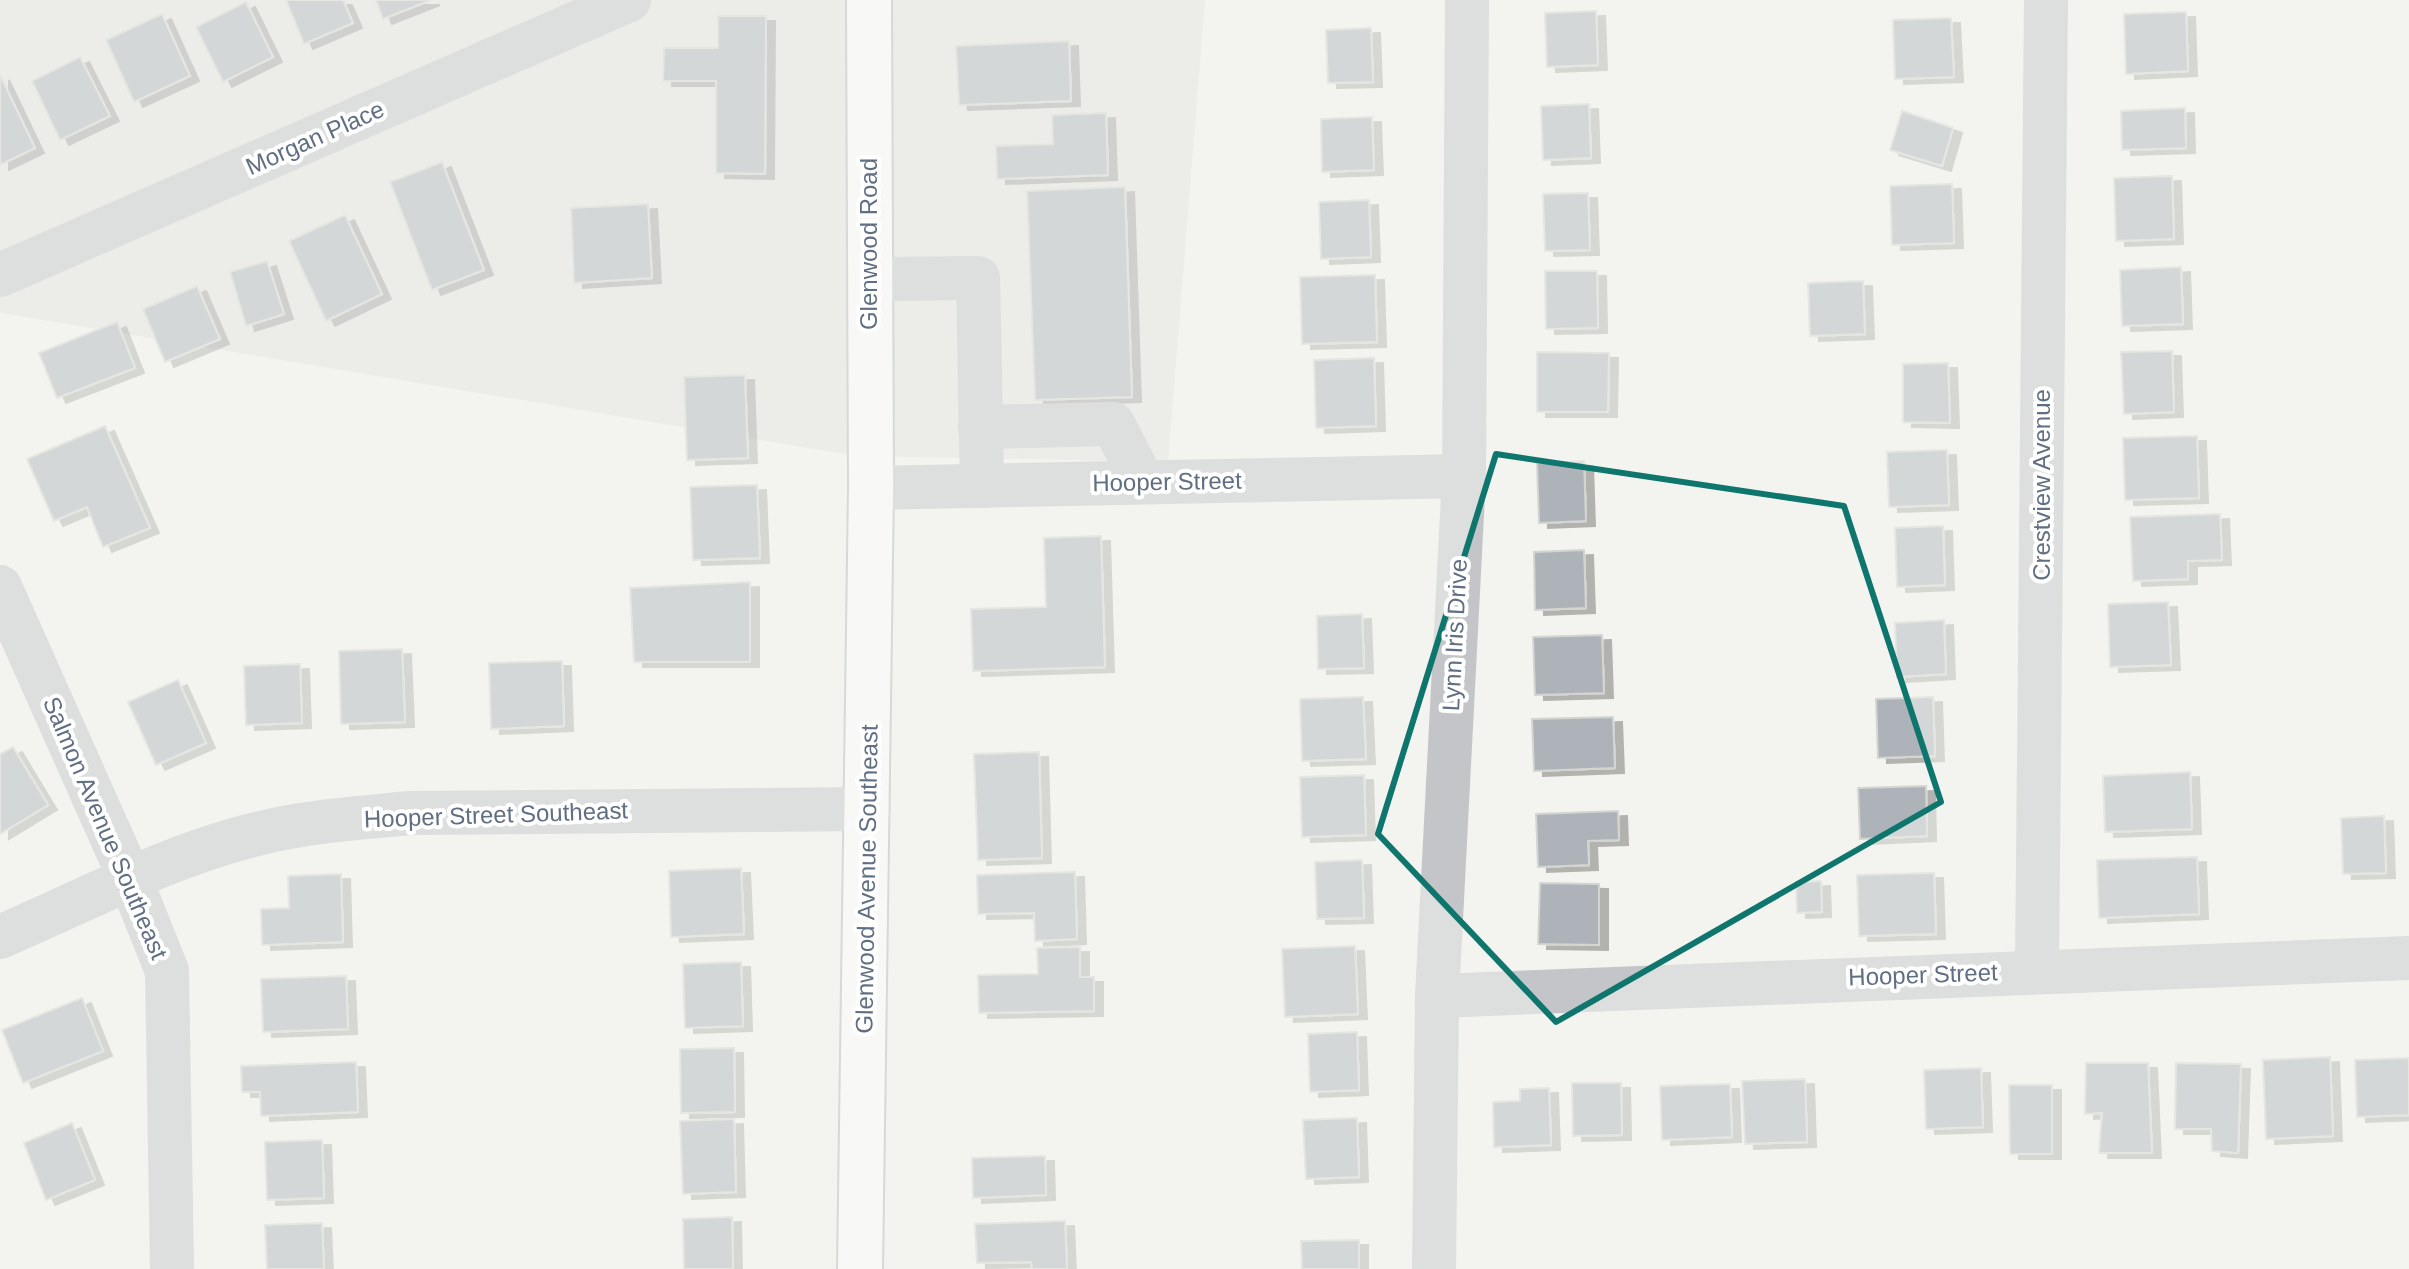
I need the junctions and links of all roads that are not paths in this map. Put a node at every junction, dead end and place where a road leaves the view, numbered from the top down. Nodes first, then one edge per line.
1 (629, 0) edge
2 (869, 0) edge
3 (1467, 0) edge
4 (2046, 0) edge
5 (0, 275) edge
6 (870, 279) junction
7 (980, 427) junction
8 (1464, 476) junction
9 (1143, 482) junction
10 (982, 486) junction
11 (871, 488) junction
12 (0, 587) edge
13 (869, 809) junction
14 (131, 881) junction
15 (0, 937) edge
16 (2409, 958) edge
17 (2037, 970) junction
18 (1437, 996) junction
19 (172, 1269) edge
20 (860, 1269) edge
21 (1434, 1269) edge

1 - 5 street, Morgan Place
2 - 6 main road, Glenwood Road
3 - 8 street, Lynn Iris Drive
4 - 17 street, Crestview Avenue
6 - 7 street
6 - 11 main road, Glenwood Road
7 - 9 street
7 - 10 street
8 - 9 street, Hooper Street
8 - 18 street, Lynn Iris Drive
9 - 10 street, Hooper Street
10 - 11 street, Hooper Street
11 - 13 main road, Glenwood Avenue Southeast
12 - 14 street, Salmon Avenue Southeast
13 - 14 street, Hooper Street Southeast
13 - 20 main road, Glenwood Avenue Southeast
14 - 15 street, Hooper Street Southeast
14 - 19 street, Salmon Avenue Southeast
16 - 17 street, Hooper Street
17 - 18 street, Hooper Street
18 - 21 street, Lynn Iris Drive

